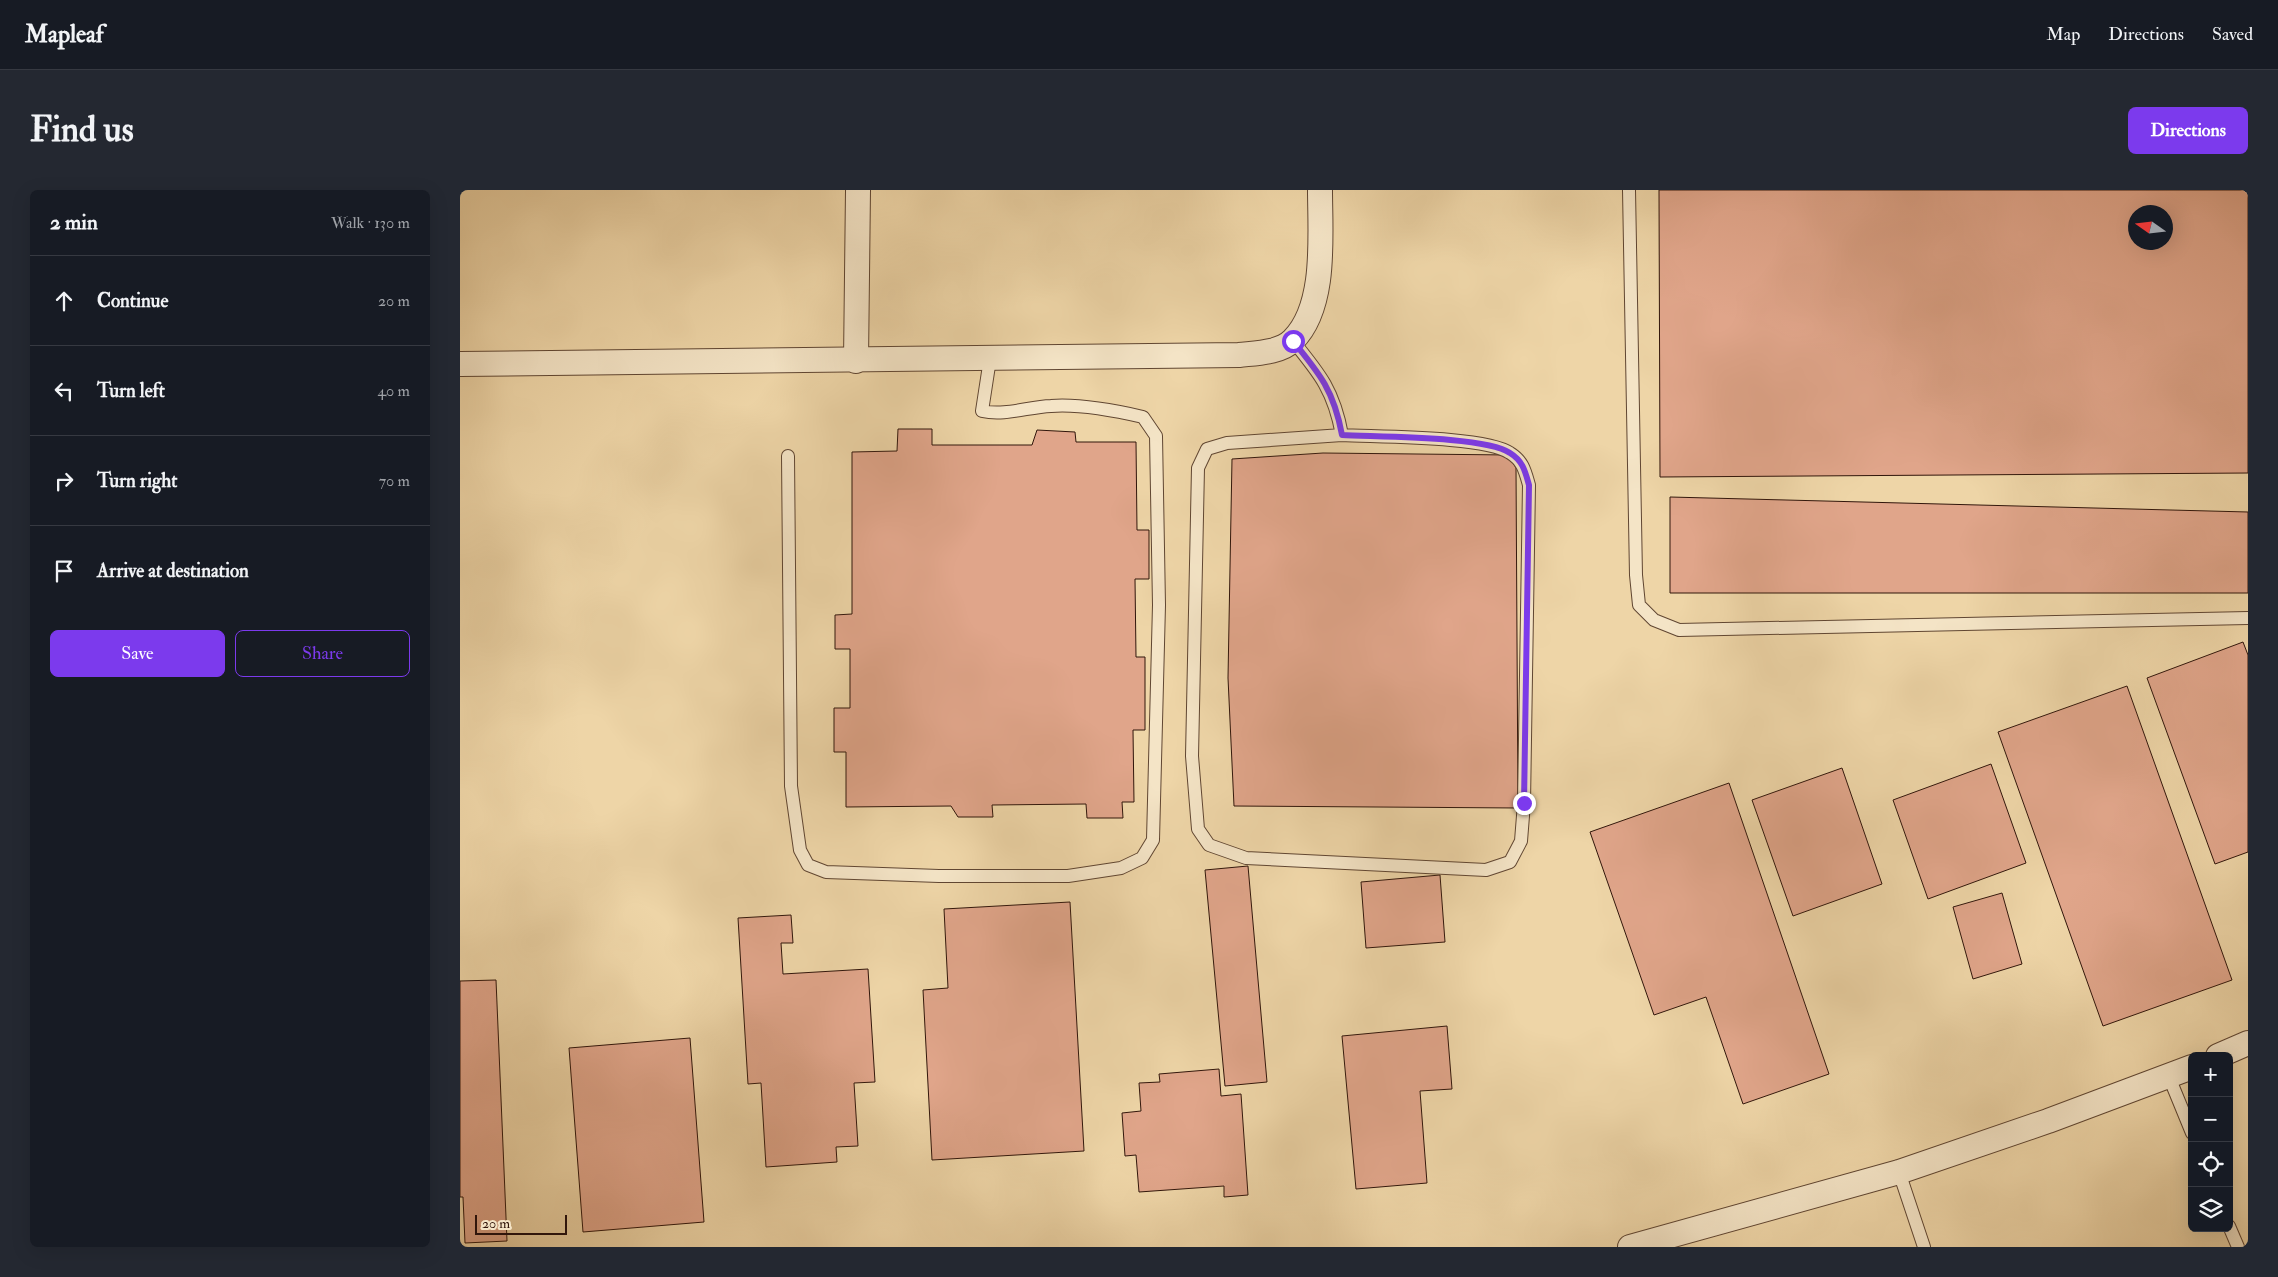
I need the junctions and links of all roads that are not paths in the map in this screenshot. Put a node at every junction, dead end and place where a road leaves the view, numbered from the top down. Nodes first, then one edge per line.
1 (858, 190) edge
2 (1320, 190) edge
3 (1629, 190) edge
4 (1293, 341) junction
5 (990, 359) junction
6 (856, 361) junction
7 (460, 364) edge
8 (1342, 435) junction
9 (788, 456) dead end
10 (2248, 618) edge
11 (2248, 1043) edge
12 (2227, 1052) edge
13 (2188, 1069) edge
14 (2169, 1077) junction
15 (2188, 1123) edge
16 (1899, 1172) junction
17 (2232, 1232) edge
18 (1630, 1247) edge
19 (1924, 1247) edge
20 (2238, 1247) edge

1 - 6 street
2 - 4 street
3 - 10 lane
4 - 5 street
4 - 8 lane
5 - 6 street
5 - 9 lane
6 - 7 street
8 - 8 lane
11 - 12 street
13 - 14 street
14 - 15 lane
14 - 16 street
16 - 18 street
16 - 19 lane
17 - 20 lane

